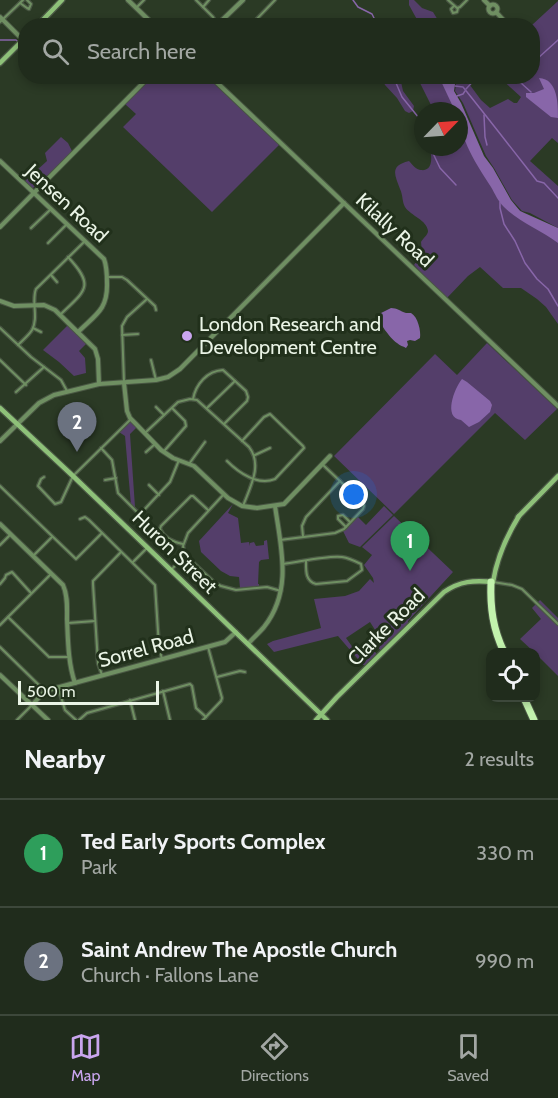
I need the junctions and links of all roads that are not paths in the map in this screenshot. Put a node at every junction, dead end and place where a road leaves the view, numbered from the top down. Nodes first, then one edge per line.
1 (25, 0) edge
2 (62, 0) edge
3 (128, 0) edge
4 (144, 0) edge
5 (196, 0) edge
6 (209, 0) edge
7 (243, 0) edge
8 (275, 0) edge
9 (448, 0) edge
10 (467, 0) edge
11 (484, 0) edge
12 (501, 0) edge
13 (20, 3) junction
14 (490, 6) junction
15 (495, 6) junction
16 (203, 7) junction
17 (136, 8) junction
18 (496, 12) junction
19 (45, 18) edge
20 (147, 18) edge
21 (214, 18) edge
22 (224, 18) edge
23 (258, 18) edge
24 (502, 18) edge
25 (1, 20) edge
26 (18, 33) edge
27 (18, 44) edge
28 (0, 63) edge
29 (142, 84) edge
30 (218, 84) edge
31 (0, 161) edge
32 (34, 193) junction
33 (344, 203) junction
34 (51, 209) junction
35 (67, 224) junction
36 (0, 227) edge
37 (32, 228) dead end
38 (84, 241) junction
39 (48, 243) dead end
40 (69, 257) junction
41 (51, 275) junction
42 (107, 277) junction
43 (57, 282) dead end
44 (147, 299) junction
45 (0, 301) edge
46 (35, 305) junction
47 (156, 310) dead end
48 (60, 315) junction
49 (0, 328) edge
50 (33, 328) junction
51 (41, 332) dead end
52 (78, 332) junction
53 (138, 334) dead end
54 (122, 336) junction
55 (18, 345) junction
56 (0, 360) edge
57 (151, 360) dead end
58 (44, 367) junction
59 (156, 380) junction
60 (235, 381) junction
61 (124, 383) junction
62 (99, 384) junction
63 (26, 385) junction
64 (67, 391) junction
65 (16, 393) dead end
66 (193, 399) junction
67 (558, 406) edge
68 (156, 407) dead end
69 (0, 408) edge
70 (172, 408) junction
71 (207, 408) junction
72 (164, 415) junction
73 (131, 419) junction
74 (224, 424) junction
75 (17, 425) junction
76 (145, 433) junction
77 (0, 441) edge
78 (242, 441) junction
79 (205, 442) dead end
80 (155, 444) junction
81 (101, 448) junction
82 (270, 448) dead end
83 (146, 452) dead end
84 (163, 452) junction
85 (255, 456) junction
86 (330, 456) dead end
87 (178, 460) junction
88 (227, 461) dead end
89 (189, 464) junction
90 (322, 465) junction
91 (73, 476) junction
92 (558, 476) edge
93 (44, 477) dead end
94 (116, 478) junction
95 (253, 478) junction
96 (105, 480) dead end
97 (340, 481) junction
98 (149, 485) dead end
99 (0, 486) edge
100 (224, 494) junction
101 (159, 495) junction
102 (243, 506) junction
103 (275, 506) junction
104 (208, 510) junction
105 (80, 519) dead end
106 (350, 522) junction
107 (0, 524) edge
108 (346, 527) junction
109 (102, 533) junction
110 (11, 534) junction
111 (52, 537) junction
112 (303, 537) junction
113 (280, 540) junction
114 (183, 544) junction
115 (0, 545) edge
116 (148, 547) junction
117 (122, 552) junction
118 (185, 555) junction
119 (33, 556) junction
120 (306, 561) junction
121 (132, 562) junction
122 (283, 564) junction
123 (171, 570) junction
124 (51, 573) junction
125 (492, 582) junction
126 (0, 584) edge
127 (281, 591) junction
128 (32, 593) junction
129 (8, 617) junction
130 (95, 621) junction
131 (68, 623) junction
132 (558, 624) edge
133 (0, 625) edge
134 (236, 632) junction
135 (248, 644) junction
136 (0, 647) edge
137 (208, 647) junction
138 (503, 648) edge
139 (69, 657) junction
140 (162, 658) junction
141 (245, 672) dead end
142 (0, 675) edge
143 (102, 675) junction
144 (217, 677) junction
145 (75, 683) junction
146 (58, 687) junction
147 (45, 691) junction
148 (163, 691) junction
149 (130, 700) junction
150 (526, 702) edge
151 (32, 705) junction
152 (310, 705) junction
153 (327, 708) junction
154 (321, 715) junction
155 (206, 717) junction
156 (17, 720) edge
157 (48, 720) edge
158 (77, 720) edge
159 (135, 720) edge
160 (170, 720) edge
161 (203, 720) edge
162 (315, 720) edge
163 (328, 720) edge
164 (534, 720) edge

1 - 13 street
1 - 13 street
2 - 19 main road
3 - 17 street
4 - 17 street
5 - 16 street
6 - 16 street
7 - 22 street
8 - 23 street
9 - 10 street
11 - 14 street
12 - 15 street
13 - 25 street
14 - 15 street
14 - 18 street
15 - 18 street
16 - 21 street
17 - 20 street
18 - 24 street
25 - 26 street
27 - 28 main road
29 - 32 street
30 - 33 street, Kilally Road
31 - 32 street, Jensen Road
32 - 34 street, Jensen Road
32 - 36 street
33 - 59 street
33 - 67 street, Kilally Road
34 - 35 street, Jensen Road
34 - 37 street
35 - 38 street, Jensen Road
35 - 39 street
38 - 40 street
38 - 42 street, Jensen Road
40 - 41 street
40 - 48 street
41 - 43 street
41 - 46 street
42 - 44 street
42 - 52 street
44 - 47 street
44 - 54 street
45 - 46 street
46 - 48 street
46 - 50 street
48 - 52 street
49 - 55 street
50 - 51 street
50 - 55 street
52 - 62 street
53 - 54 street
54 - 61 street
55 - 58 street
56 - 63 street
57 - 59 street
58 - 63 street
58 - 64 street
59 - 61 street
60 - 66 street
60 - 71 street
60 - 74 street
61 - 62 street
61 - 73 street
62 - 64 street
63 - 65 street
64 - 75 street
66 - 70 street
66 - 71 street
68 - 72 street
69 - 75 main road, Huron Street
70 - 72 street
70 - 84 street
71 - 74 street
72 - 76 street
73 - 76 street
73 - 81 street
74 - 78 street
75 - 77 street
75 - 91 main road, Huron Street
76 - 80 street
78 - 85 street
78 - 95 street
79 - 89 street
80 - 83 street
80 - 84 street
81 - 91 street
81 - 94 street
82 - 85 street
84 - 87 street
85 - 95 street
86 - 90 street
87 - 89 street
87 - 101 street
88 - 95 street
89 - 100 street
90 - 97 street
90 - 103 street
91 - 93 street
91 - 116 main road, Huron Street
92 - 125 main road
94 - 96 street
94 - 101 street
95 - 102 street
97 - 106 street
97 - 112 street
98 - 101 street
99 - 111 street
100 - 102 street
100 - 104 street
102 - 103 street
103 - 113 street
104 - 114 street
104 - 114 street
105 - 109 street
106 - 108 street
106 - 108 street
107 - 110 street
108 - 112 street
109 - 111 street
109 - 117 street
110 - 115 street
110 - 119 street
111 - 119 street
112 - 113 street
113 - 122 street
114 - 118 street
116 - 121 street
116 - 123 main road, Huron Street
117 - 121 street
117 - 130 street
118 - 123 street
118 - 127 street
119 - 124 street
120 - 120 street
120 - 122 street
121 - 140 street
122 - 127 street
123 - 134 main road, Huron Street
124 - 128 street
124 - 131 street
125 - 132 street
125 - 138 highway
125 - 153 main road, Clarke Road
126 - 128 street
127 - 135 street
128 - 129 street
129 - 133 street
129 - 139 street
130 - 131 street
130 - 143 street
131 - 139 street
134 - 135 main road, Huron Street
134 - 137 street, Sorrel Road
135 - 152 main road, Huron Street
136 - 147 street
137 - 140 street, Sorrel Road
137 - 144 street
139 - 145 street
140 - 143 street, Sorrel Road
141 - 144 street
142 - 151 street
143 - 145 street, Sorrel Road
144 - 155 street
145 - 146 street, Sorrel Road
146 - 147 street, Sorrel Road
146 - 158 street
147 - 151 street
148 - 149 street
148 - 155 street
148 - 160 street
149 - 158 street
149 - 159 street
150 - 164 highway
151 - 156 street
151 - 157 street
152 - 154 main road, Huron Street
152 - 162 main road
153 - 154 main road, Clarke Road
153 - 163 main road
154 - 162 main road, Clarke Road
154 - 163 main road, Huron Street
155 - 161 street

